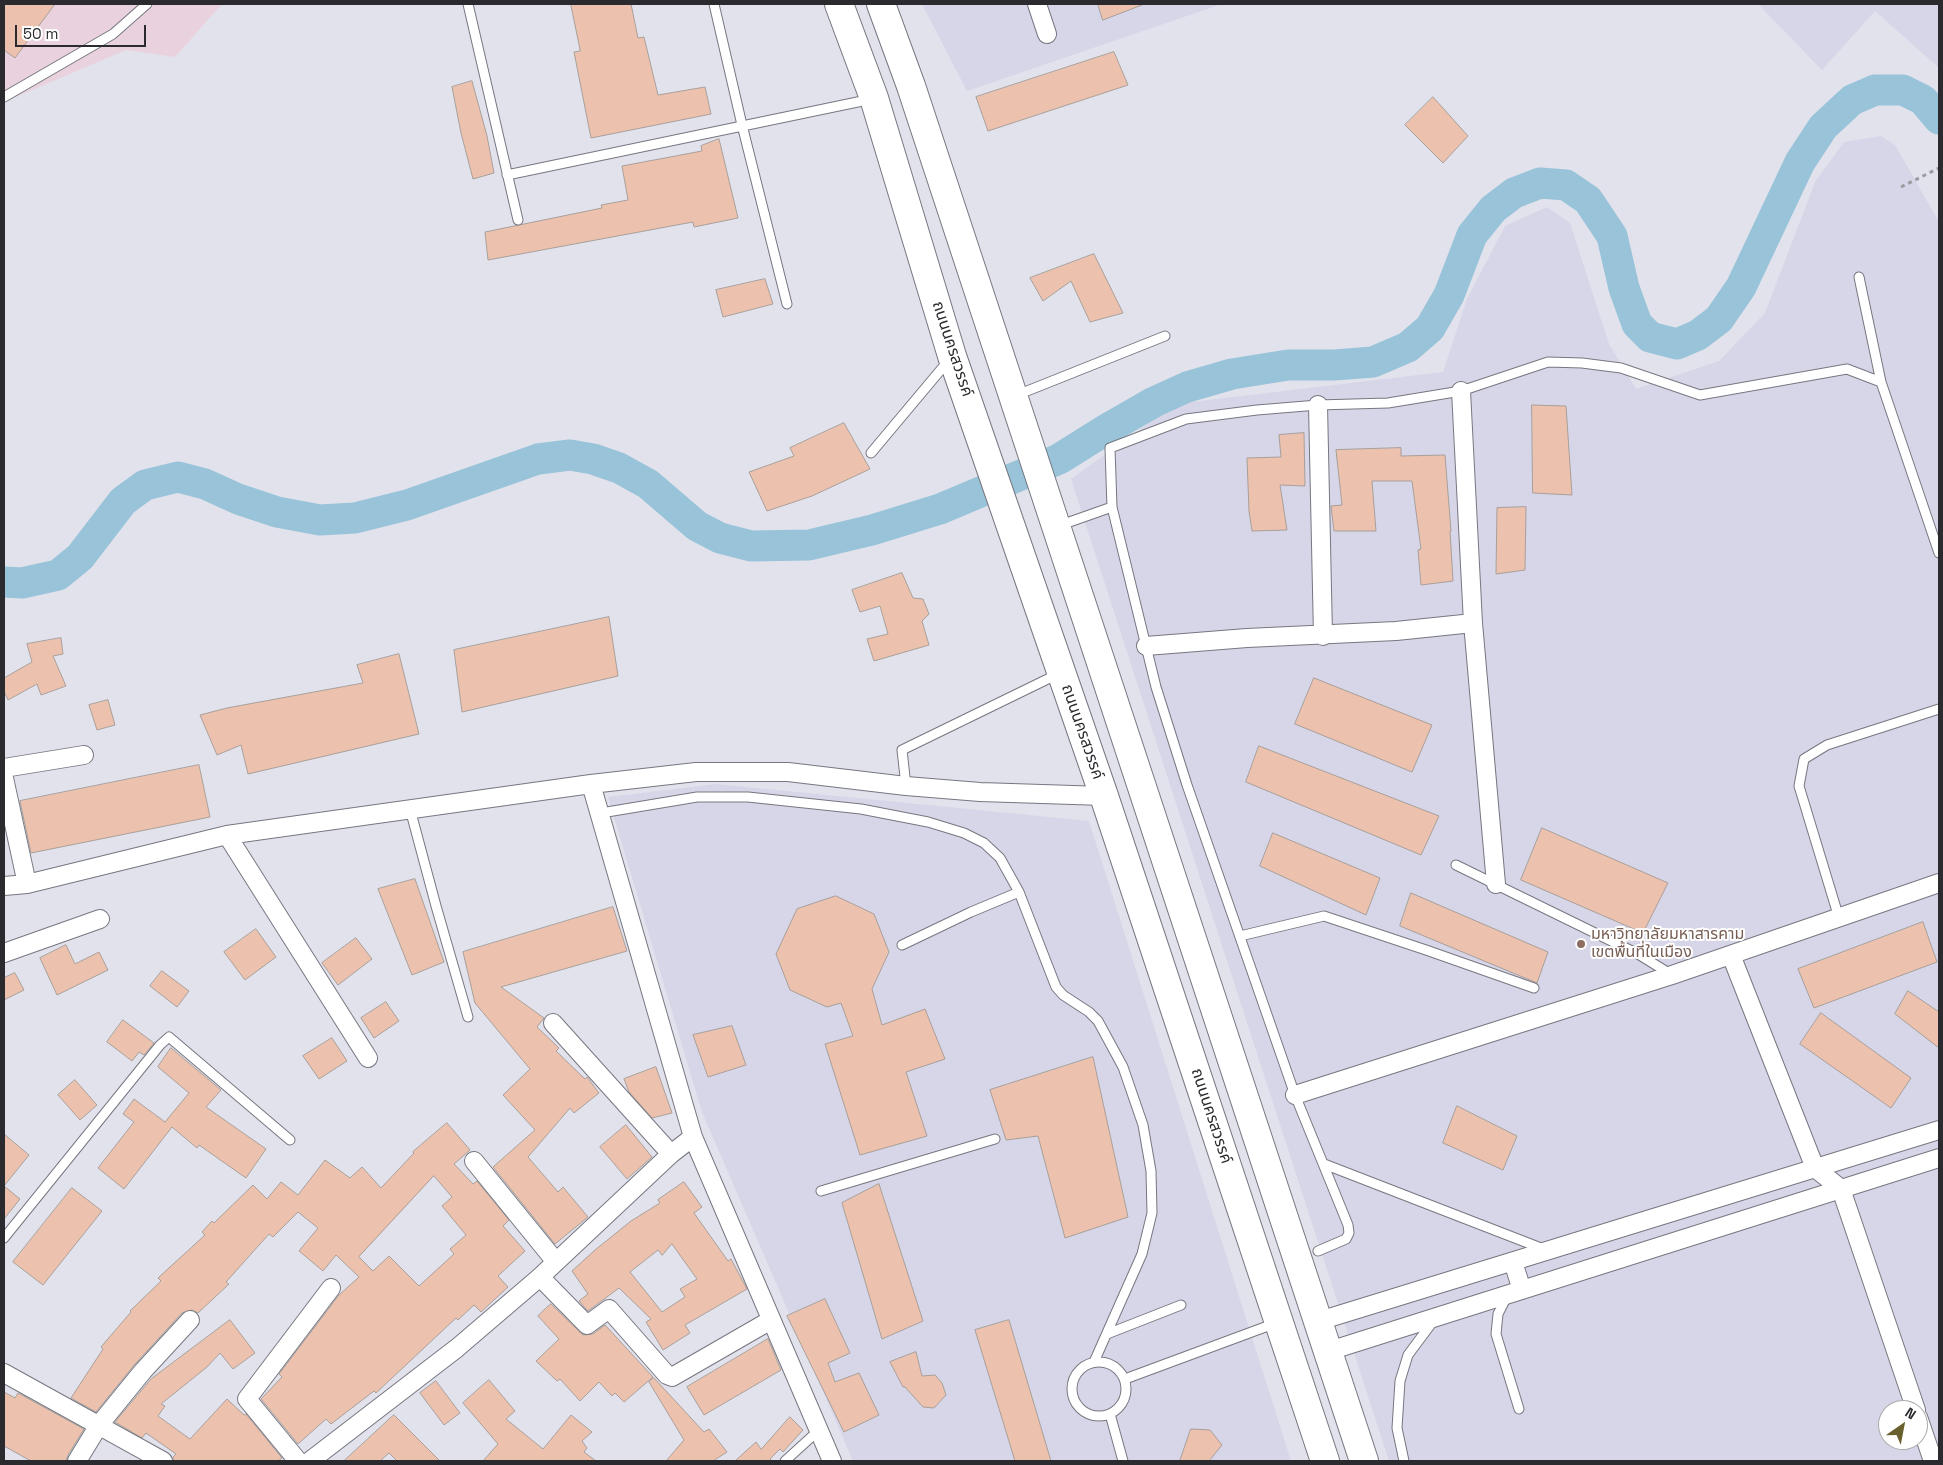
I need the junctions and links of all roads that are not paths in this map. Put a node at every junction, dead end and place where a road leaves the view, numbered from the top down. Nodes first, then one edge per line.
1 (147, 4) edge
2 (468, 4) edge
3 (714, 4) edge
4 (840, 4) edge
5 (882, 4) edge
6 (1037, 4) edge
7 (1047, 34) dead end
8 (4, 97) edge
9 (874, 98) junction
10 (742, 126) junction
11 (507, 175) junction
12 (518, 220) dead end
13 (1859, 277) dead end
14 (787, 304) dead end
15 (1164, 336) dead end
16 (952, 356) junction
17 (1881, 382) junction
18 (1461, 391) junction
19 (1014, 396) junction
20 (1318, 405) junction
21 (871, 453) dead end
22 (1112, 507) junction
23 (1054, 519) junction
24 (1939, 553) edge
25 (1473, 623) junction
26 (1323, 636) junction
27 (1146, 646) junction
28 (1061, 673) junction
29 (1939, 709) edge
30 (84, 755) dead end
31 (4, 768) edge
32 (4, 778) edge
33 (591, 784) junction
34 (906, 786) junction
35 (1104, 796) junction
36 (410, 809) junction
37 (601, 813) junction
38 (227, 835) junction
39 (1456, 865) dead end
40 (26, 884) junction
41 (1496, 884) junction
42 (1939, 884) edge
43 (4, 886) edge
44 (1018, 892) junction
45 (1839, 918) junction
46 (100, 919) dead end
47 (1186, 920) junction
48 (1149, 932) junction
49 (1240, 936) junction
50 (902, 946) dead end
51 (4, 953) edge
52 (1731, 955) junction
53 (1672, 975) junction
54 (1534, 988) dead end
55 (468, 1017) dead end
56 (553, 1023) dead end
57 (368, 1058) dead end
58 (1295, 1095) junction
59 (1939, 1130) edge
60 (1917, 1136) junction
61 (693, 1137) junction
62 (995, 1138) dead end
63 (290, 1140) dead end
64 (671, 1154) junction
65 (1932, 1160) edge
66 (474, 1161) dead end
67 (1324, 1164) junction
68 (1815, 1168) junction
69 (1841, 1190) junction
70 (821, 1191) dead end
71 (1698, 1204) junction
72 (1610, 1232) junction
73 (1707, 1232) junction
74 (4, 1238) edge
75 (1318, 1250) dead end
76 (1549, 1250) junction
77 (1620, 1259) junction
78 (556, 1262) junction
79 (1513, 1262) junction
80 (540, 1277) junction
81 (331, 1288) dead end
82 (1516, 1292) junction
83 (1181, 1305) dead end
84 (1436, 1318) junction
85 (190, 1320) dead end
86 (772, 1320) junction
87 (1279, 1322) junction
88 (1319, 1322) junction
89 (1107, 1334) junction
90 (1329, 1351) junction
91 (1094, 1362) junction
92 (4, 1373) edge
93 (1125, 1379) junction
94 (1913, 1400) edge
95 (1520, 1409) dead end
96 (1110, 1414) junction
97 (100, 1425) junction
98 (819, 1430) junction
99 (1928, 1446) edge
100 (77, 1461) edge
101 (163, 1461) edge
102 (298, 1461) edge
103 (310, 1461) edge
104 (785, 1461) edge
105 (832, 1461) edge
106 (1123, 1461) edge
107 (1325, 1461) edge
108 (1364, 1461) edge
109 (1404, 1461) edge
110 (1933, 1461) edge

1 - 8 lane
2 - 11 lane
3 - 10 lane
4 - 9 main road, ถนนนครสวรรค์
5 - 19 main road
6 - 7 street
9 - 10 lane
9 - 16 main road, ถนนนครสวรรค์
10 - 11 lane
10 - 14 lane
11 - 12 lane
13 - 17 lane
15 - 19 lane
16 - 21 lane
16 - 28 main road, ถนนนครสวรรค์
17 - 18 lane
17 - 24 lane
18 - 20 lane
18 - 25 street
19 - 23 main road
20 - 22 lane
20 - 26 street
22 - 23 lane
22 - 27 lane
23 - 47 main road
25 - 26 street
25 - 41 street
26 - 27 street
27 - 49 lane
28 - 34 lane
28 - 35 main road, ถนนนครสวรรค์
29 - 45 lane
30 - 31 street
32 - 40 street
33 - 34 street
33 - 36 street
33 - 37 street
34 - 35 street
35 - 48 main road, ถนนนครสวรรค์
36 - 38 street
36 - 55 lane
37 - 44 lane
37 - 61 street
38 - 40 street
38 - 57 street
39 - 41 lane
40 - 43 street
41 - 53 lane
42 - 45 street
44 - 50 lane
44 - 89 lane
45 - 52 street
46 - 51 street
47 - 48 main road
47 - 88 main road
48 - 87 main road, ถนนนครสวรรค์
49 - 54 lane
49 - 58 lane
52 - 53 street
52 - 68 street
53 - 58 street
56 - 64 street
58 - 67 lane
59 - 60 street
60 - 65 street
60 - 68 street
61 - 64 street
61 - 86 street
62 - 70 lane
63 - 74 lane
64 - 78 street
65 - 69 street
66 - 78 street
67 - 75 lane
67 - 76 lane
68 - 69 street
68 - 71 street
69 - 73 street
69 - 94 street
71 - 72 street
71 - 73 street
72 - 76 street
72 - 77 street
73 - 77 street
76 - 79 street
77 - 82 street
78 - 80 street
79 - 82 street
79 - 88 street
80 - 86 street
80 - 103 street
81 - 102 street
82 - 84 street
82 - 95 lane
83 - 89 lane
84 - 90 street
84 - 109 lane
85 - 97 street
86 - 98 street
87 - 93 lane
87 - 107 main road, ถนนนครสวรรค์
88 - 90 main road
89 - 91 lane
90 - 108 main road
91 - 93 lane
91 - 96 lane
92 - 97 street
93 - 96 lane
96 - 106 lane
97 - 100 street
97 - 101 street
98 - 104 lane
98 - 105 street
99 - 110 street

